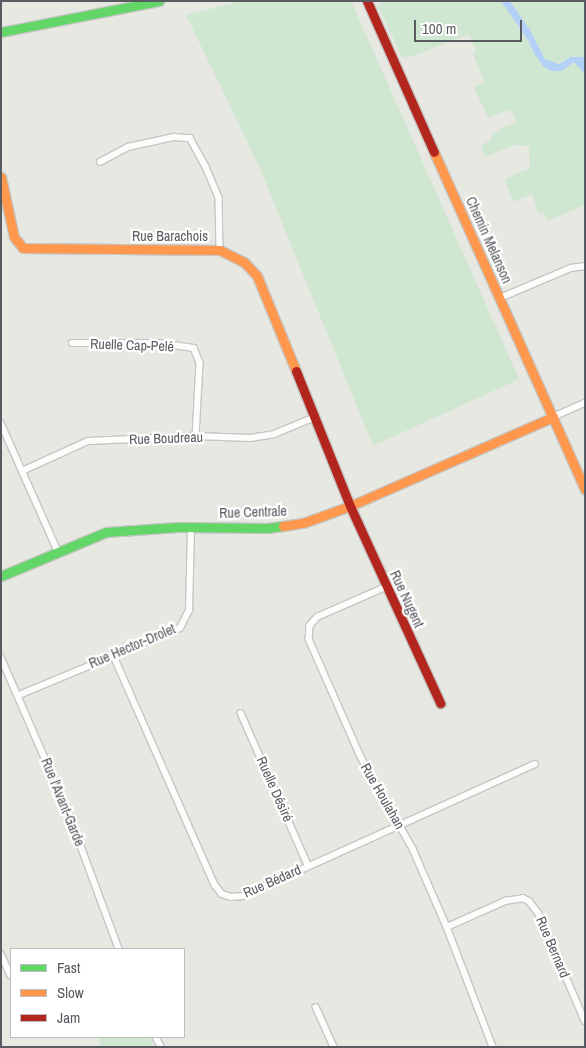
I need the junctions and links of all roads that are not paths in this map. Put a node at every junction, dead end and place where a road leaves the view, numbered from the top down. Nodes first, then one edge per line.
1 (159, 1) edge
2 (368, 1) edge
3 (1, 32) edge
4 (100, 162) dead end
5 (1, 177) edge
6 (220, 250) junction
7 (585, 266) edge
8 (500, 298) junction
9 (72, 343) dead end
10 (585, 403) edge
11 (553, 417) junction
12 (314, 418) junction
13 (1, 424) edge
14 (196, 436) junction
15 (22, 471) junction
16 (585, 490) edge
17 (350, 506) junction
18 (191, 527) junction
19 (58, 551) junction
20 (1, 576) edge
21 (387, 587) junction
22 (113, 654) junction
23 (1, 657) edge
24 (19, 696) junction
25 (440, 703) dead end
26 (241, 713) dead end
27 (535, 764) dead end
28 (400, 824) junction
29 (308, 865) junction
30 (447, 927) junction
31 (117, 948) edge
32 (1, 954) edge
33 (10, 974) edge
34 (316, 1007) dead end
35 (585, 1021) edge
36 (334, 1047) edge
37 (493, 1047) edge

1 - 3 street
2 - 8 street, Chemin Melanson
4 - 6 street
5 - 6 street, Rue Barachois
6 - 12 street, Rue Barachois
7 - 8 street
8 - 11 street, Chemin Melanson
9 - 14 street, Ruelle Cap-Pelé
10 - 11 street
11 - 16 street, Chemin Melanson
11 - 17 street, Rue Centrale
12 - 14 street, Rue Boudreau
12 - 17 street, Rue Barachois
13 - 15 street
14 - 15 street, Rue Boudreau
15 - 19 street
17 - 18 street, Rue Centrale
17 - 21 street, Rue Nugent
18 - 19 street, Rue Centrale
18 - 22 street, Rue Hector-Drolet
19 - 20 street, Rue Centrale
21 - 25 street, Rue Nugent
21 - 28 street, Rue Houlahan
22 - 24 street, Rue Hector-Drolet
22 - 29 street, Rue Bédard
23 - 24 street, Rue l'Avant-Garde
24 - 31 street, Rue l'Avant-Garde
26 - 29 street, Ruelle Désiré
27 - 28 street, Rue Bédard
28 - 29 street, Rue Bédard
28 - 30 street, Rue Houlahan
30 - 35 street, Rue Bernard
30 - 37 street, Rue Houlahan
32 - 33 street
34 - 36 street

